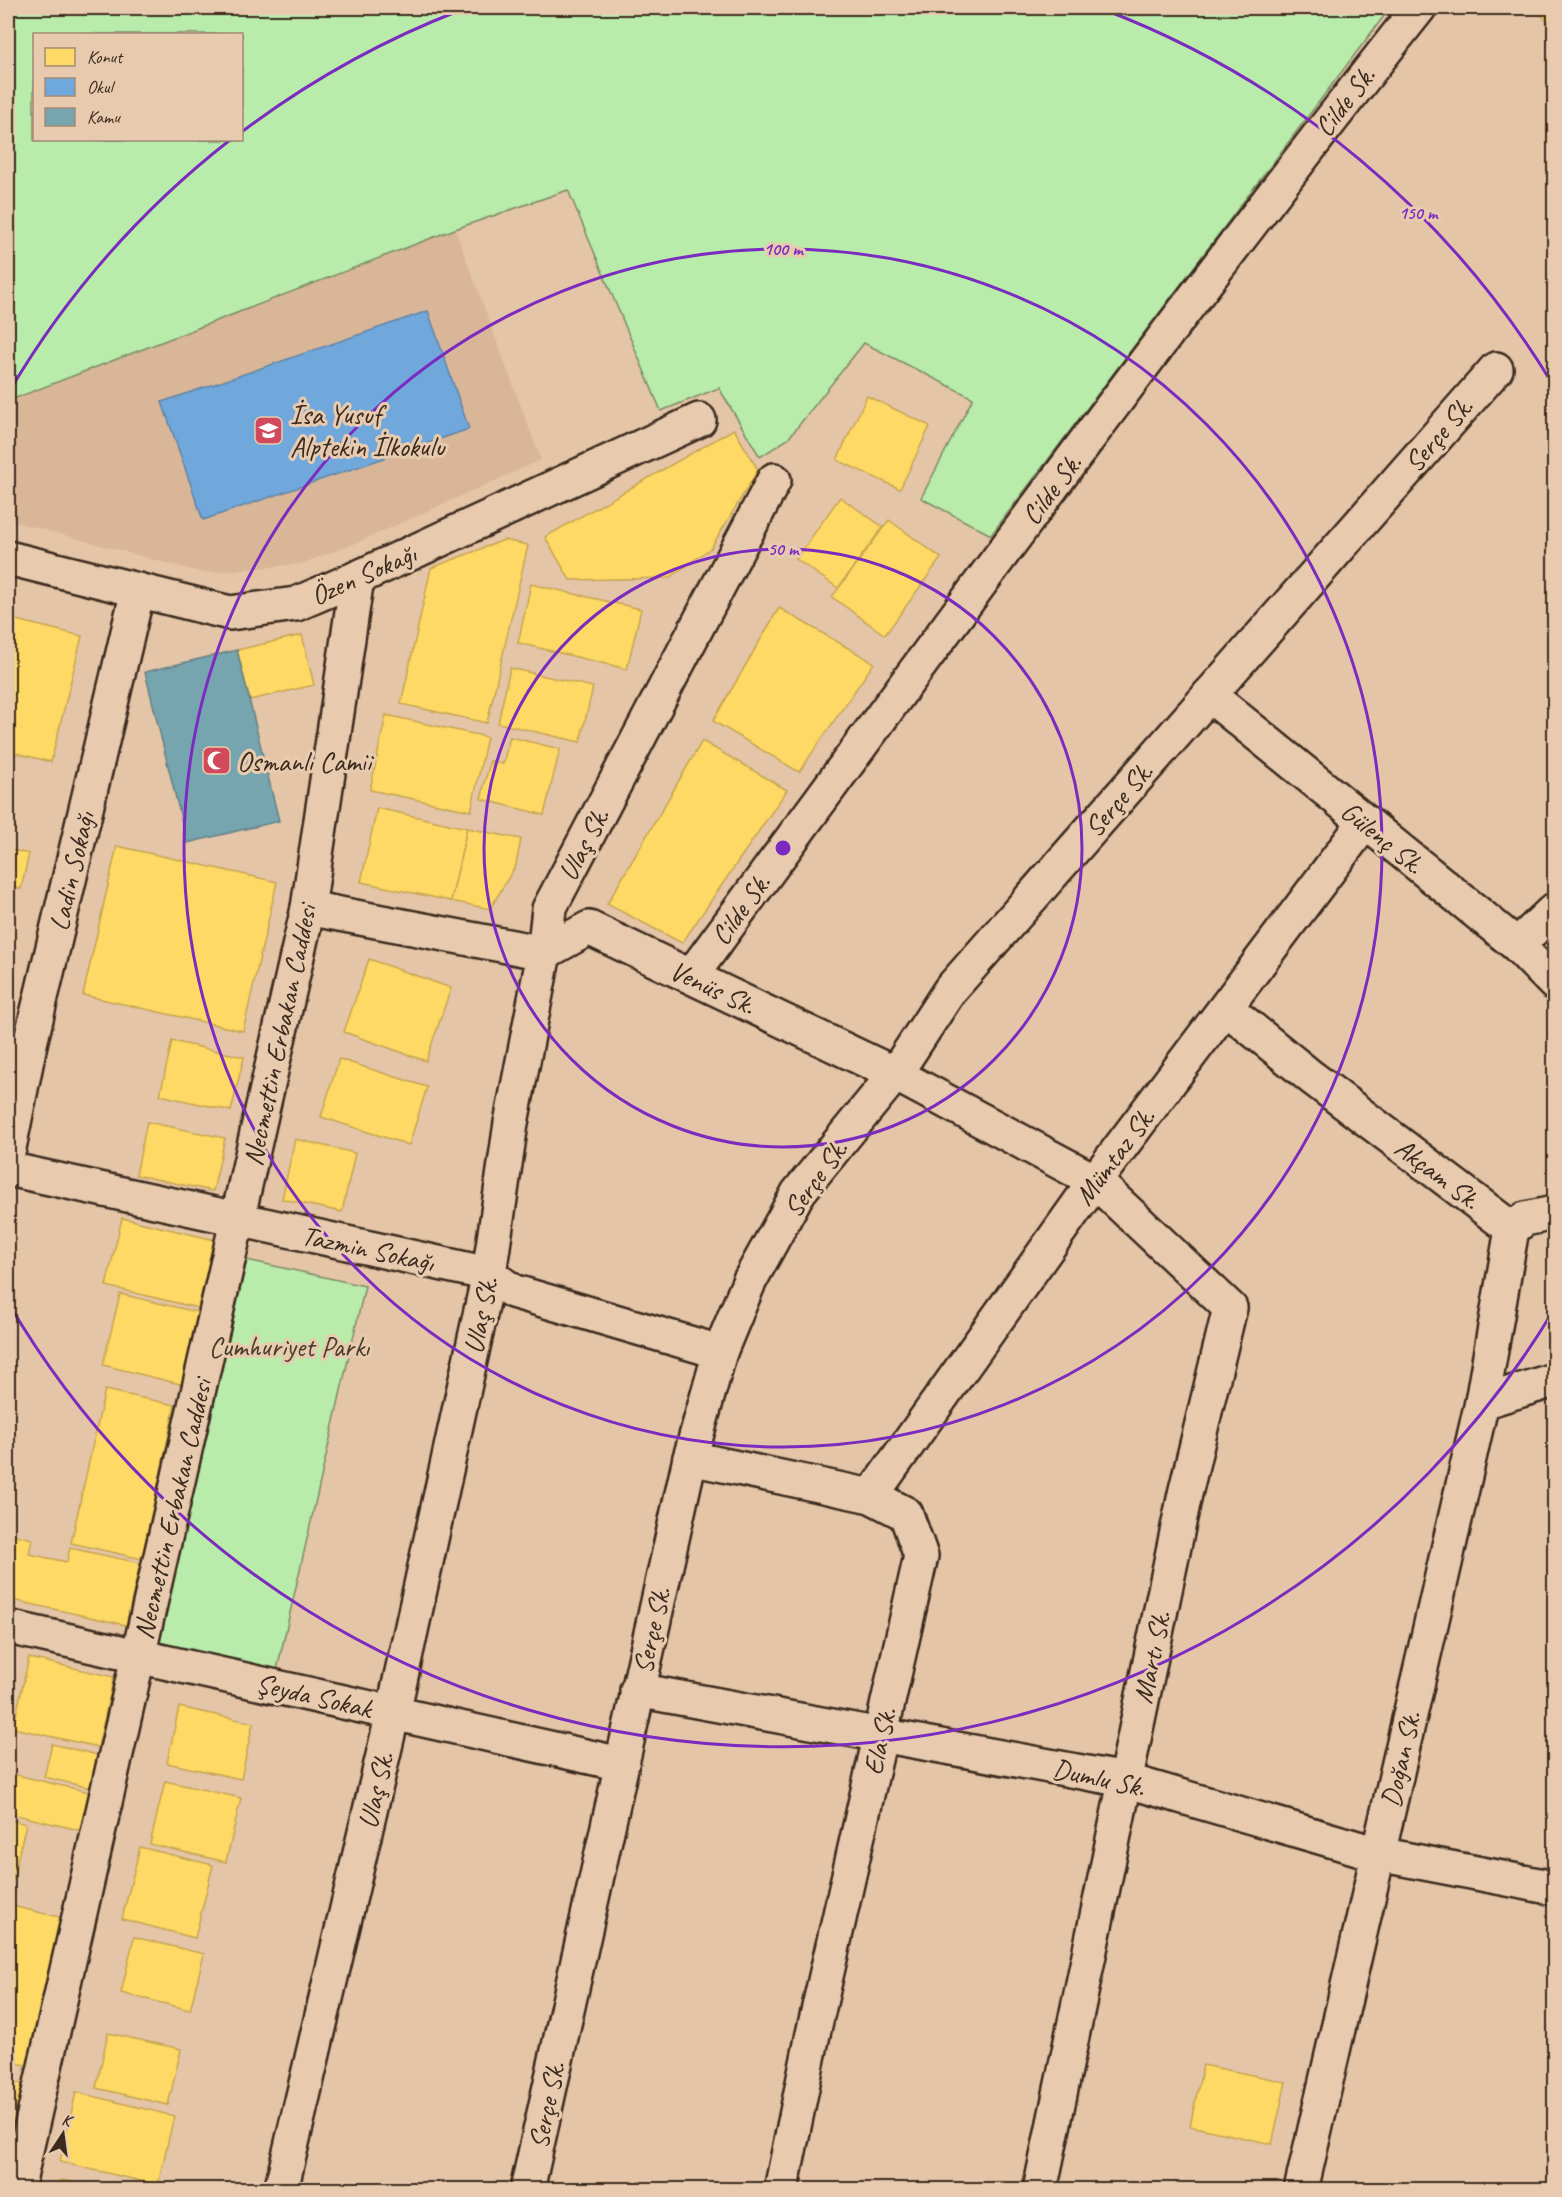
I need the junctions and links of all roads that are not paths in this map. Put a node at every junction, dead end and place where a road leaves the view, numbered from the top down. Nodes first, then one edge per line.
1 (1419, 8) edge
2 (1496, 369) dead end
3 (699, 420) dead end
4 (774, 480) dead end
5 (8, 558) edge
6 (357, 578) junction
7 (138, 590) junction
8 (1209, 695) junction
9 (1365, 822) junction
10 (308, 908) junction
11 (1554, 910) edge
12 (1517, 945) junction
13 (544, 953) junction
14 (691, 976) junction
15 (1554, 983) edge
16 (1226, 1008) junction
17 (19, 1041) edge
18 (894, 1074) junction
19 (8, 1153) edge
20 (8, 1169) edge
21 (1095, 1181) junction
22 (1554, 1213) edge
23 (238, 1219) junction
24 (1512, 1229) junction
25 (489, 1274) junction
26 (720, 1352) junction
27 (1554, 1380) edge
28 (1482, 1402) junction
29 (690, 1458) junction
30 (871, 1496) junction
31 (8, 1627) edge
32 (138, 1656) junction
33 (637, 1690) junction
34 (393, 1713) junction
35 (880, 1735) junction
36 (621, 1764) junction
37 (1125, 1780) junction
38 (1378, 1854) junction
39 (1554, 1888) edge
40 (18, 2190) edge
41 (281, 2190) edge
42 (527, 2190) edge
43 (781, 2190) edge
44 (1040, 2190) edge
45 (1300, 2190) edge

1 - 14 street, Cilde Sk.
2 - 8 street, Serçe Sk.
3 - 6 street, Özen Sokağı
4 - 13 street, Ulaş Sk.
5 - 7 street, Özen Sokağı
6 - 7 street, Özen Sokağı
6 - 10 street, Necmettin Erbakan Caddesi
7 - 17 street, Ladin Sokağı
8 - 9 street, Gülenç Sk.
8 - 18 street, Serçe Sk.
9 - 12 street, Gülenç Sk.
9 - 16 street, Mümtaz Sk.
10 - 13 street
10 - 23 street, Necmettin Erbakan Caddesi
11 - 12 street
12 - 15 street, Gülenç Sk.
13 - 14 street, Venüs Sk.
13 - 25 street, Ulaş Sk.
14 - 18 street, Venüs Sk.
16 - 21 street, Mümtaz Sk.
16 - 24 street, Akçam Sk.
17 - 19 street, Ladin Sokağı
18 - 21 street, Venüs Sk.
18 - 26 street, Serçe Sk.
20 - 23 street, Tazmin Sokağı
21 - 30 street, Mümtaz Sk.
21 - 37 street, Martı Sk.
22 - 24 street
23 - 25 street, Tazmin Sokağı
23 - 32 street, Necmettin Erbakan Caddesi
24 - 28 street
25 - 26 street, Tazmin Sokağı
25 - 34 street, Ulaş Sk.
26 - 29 street, Serçe Sk.
27 - 28 street
28 - 38 street, Doğan Sk.
29 - 30 street, Ela Sk.
29 - 33 street, Serçe Sk.
30 - 35 street, Ela Sk.
31 - 32 street, Şeyda Sokak
32 - 34 street, Şeyda Sokak
32 - 40 street, Necmettin Erbakan Caddesi
33 - 35 street, Dumlu Sk.
33 - 36 street, Serçe Sk.
34 - 36 street, Şeyda Sokak
34 - 41 street, Ulaş Sk.
35 - 37 street, Dumlu Sk.
35 - 43 street, Ela Sk.
36 - 42 street, Serçe Sk.
37 - 38 street, Dumlu Sk.
37 - 44 street, Martı Sk.
38 - 39 street, Dumlu Sk.
38 - 45 street, Doğan Sk.

